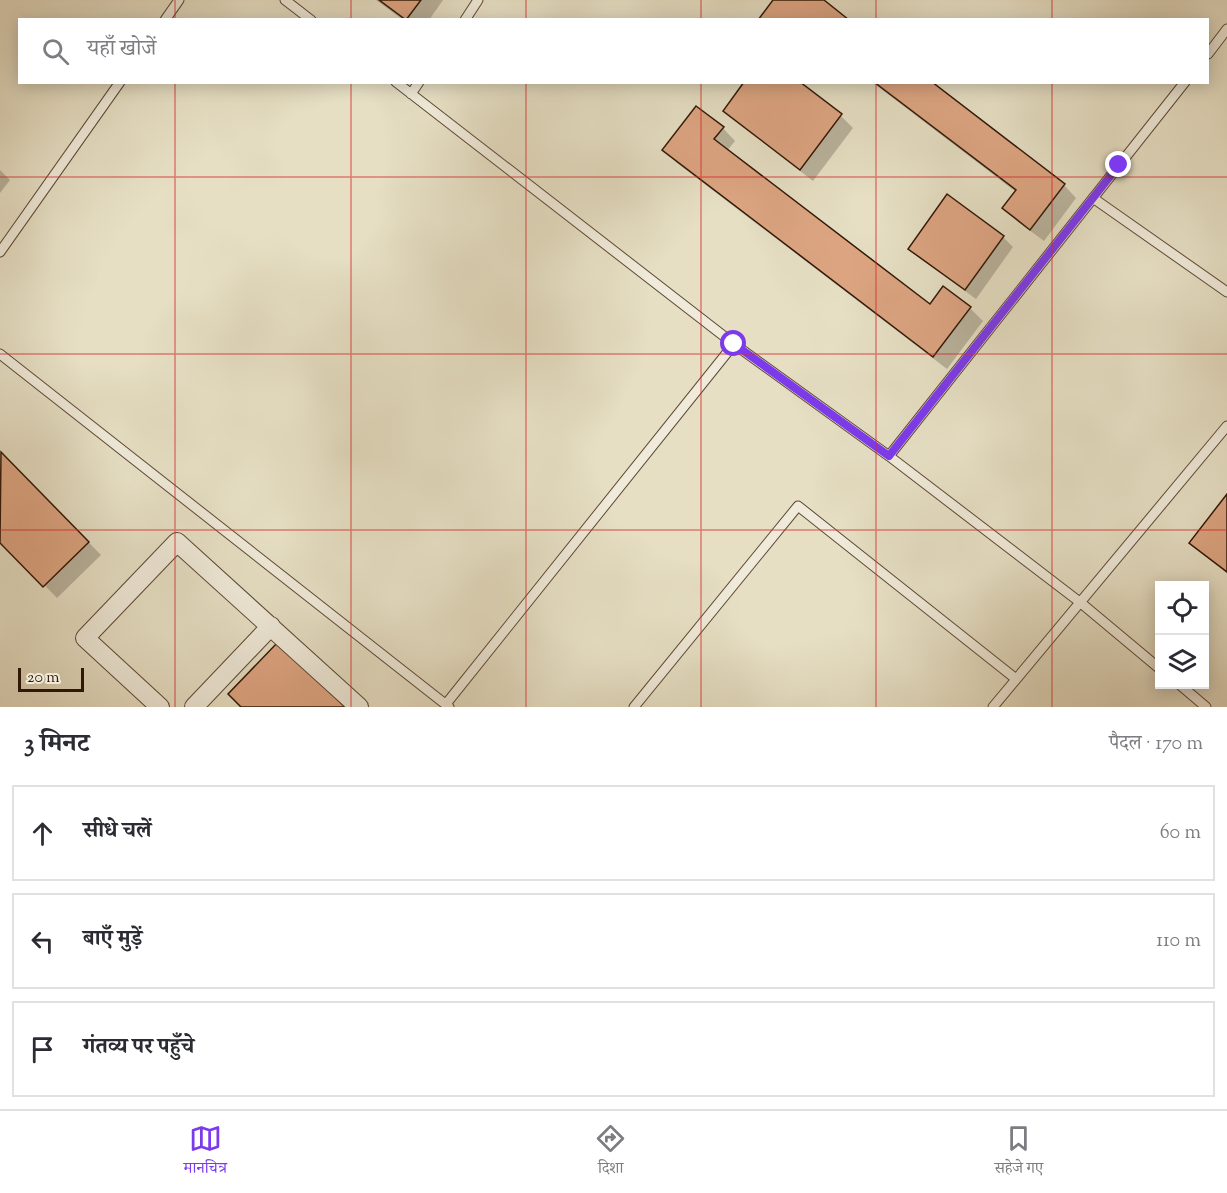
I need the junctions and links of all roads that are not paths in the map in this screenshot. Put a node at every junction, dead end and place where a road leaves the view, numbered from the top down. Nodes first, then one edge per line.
1 (179, 0) edge
2 (285, 0) edge
3 (478, 0) edge
4 (166, 18) edge
5 (308, 18) edge
6 (466, 18) edge
7 (1227, 29) edge
8 (1209, 53) edge
9 (119, 84) edge
10 (398, 84) edge
11 (418, 84) edge
12 (1183, 84) edge
13 (411, 94) junction
14 (1093, 198) junction
15 (0, 252) edge
16 (1227, 292) edge
17 (734, 344) junction
18 (0, 354) edge
19 (1227, 426) edge
20 (889, 456) junction
21 (1081, 603) junction
22 (271, 626) junction
23 (1155, 665) edge
24 (1017, 679) junction
25 (1185, 689) edge
26 (448, 706) edge
27 (160, 707) edge
28 (194, 707) edge
29 (359, 707) edge
30 (634, 707) edge
31 (993, 707) edge
32 (1206, 707) edge

1 - 4 lane
2 - 5 lane
3 - 6 lane
7 - 8 lane
9 - 15 lane
10 - 13 lane
11 - 13 lane
12 - 14 lane
13 - 17 lane
14 - 16 lane
14 - 20 lane
17 - 20 lane
17 - 26 lane
18 - 26 lane
19 - 21 lane
20 - 21 lane
21 - 23 lane
21 - 24 lane
22 - 27 street
22 - 28 street
22 - 29 street
24 - 30 lane
24 - 31 lane
25 - 32 lane

